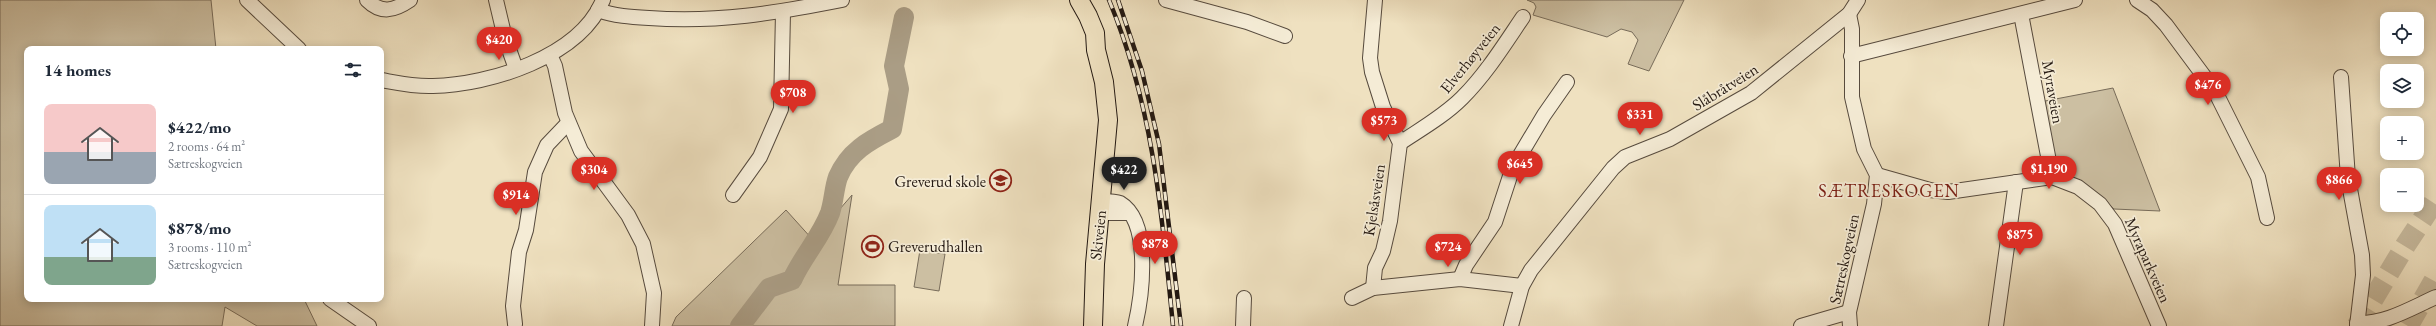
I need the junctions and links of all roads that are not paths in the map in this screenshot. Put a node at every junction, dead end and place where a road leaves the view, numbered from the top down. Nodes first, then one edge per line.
1 (246, 0) edge
2 (366, 0) edge
3 (410, 0) edge
4 (496, 0) edge
5 (842, 0) edge
6 (1065, 0) edge
7 (1079, 0) edge
8 (1166, 0) edge
9 (1375, 0) edge
10 (1858, 0) edge
11 (2075, 0) edge
12 (2137, 0) edge
13 (600, 5) edge
14 (783, 12) junction
15 (1849, 14) junction
16 (2021, 14) junction
17 (1523, 17) dead end
18 (1285, 36) dead end
19 (296, 46) edge
20 (1096, 50) junction
21 (550, 55) junction
22 (1851, 56) junction
23 (516, 69) junction
24 (2341, 77) dead end
25 (384, 80) edge
26 (1568, 82) dead end
27 (568, 123) junction
28 (1400, 143) junction
29 (1878, 175) junction
30 (2052, 176) junction
31 (2016, 182) junction
32 (733, 195) dead end
33 (1101, 207) junction
34 (2267, 218) dead end
35 (1460, 279) junction
36 (1522, 286) junction
37 (1373, 288) junction
38 (2436, 297) edge
39 (1244, 298) dead end
40 (1352, 298) dead end
41 (334, 302) edge
42 (1850, 319) edge
43 (516, 324) dead end
44 (2357, 325) edge
45 (369, 326) edge
46 (652, 326) edge
47 (1093, 326) edge
48 (1134, 326) edge
49 (1244, 326) edge
50 (1511, 326) edge
51 (1801, 326) edge
52 (1996, 326) edge
53 (2159, 326) edge

1 - 19 street
2 - 3 street
4 - 23 street
5 - 14 street
6 - 20 main road, Skiveien
7 - 20 main road, Skiveien
8 - 18 street
9 - 28 street
10 - 15 street, Slåbråtveien
11 - 16 street
12 - 34 street
13 - 14 street
13 - 21 street
14 - 32 street
15 - 22 street
15 - 36 street, Slåbråtveien
16 - 22 street
16 - 30 street, Myraveien
17 - 28 street, Elverhøyveien
20 - 33 main road, Skiveien
21 - 23 street
21 - 27 street
22 - 29 street
23 - 25 street
24 - 44 street
26 - 35 street
27 - 43 street
27 - 46 street
28 - 37 street, Kjelsåsveien
29 - 31 street
29 - 42 street, Sætreskogveien
30 - 31 street
30 - 53 street, Myraparkveien
31 - 52 street
33 - 47 main road, Skiveien
33 - 48 street
35 - 36 street
35 - 37 street
36 - 50 street, Slåbråtveien
37 - 40 street
38 - 44 street
39 - 49 street
41 - 45 street
42 - 51 street

